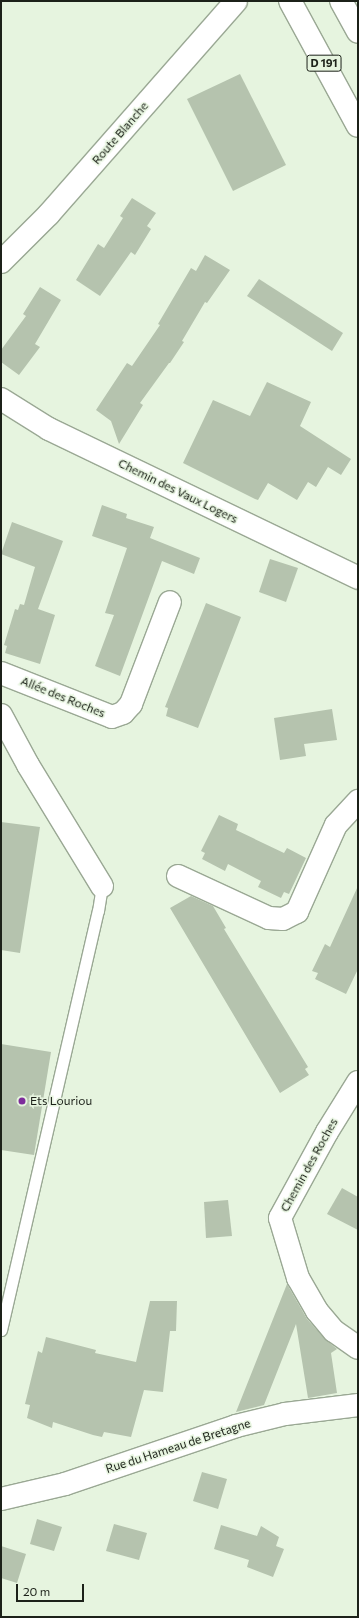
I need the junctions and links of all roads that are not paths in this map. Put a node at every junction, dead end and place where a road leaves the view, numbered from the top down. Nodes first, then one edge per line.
1 (236, 1) edge
2 (290, 1) edge
3 (341, 1) edge
4 (358, 32) edge
5 (358, 126) edge
6 (1, 262) edge
7 (1, 399) edge
8 (358, 578) edge
9 (170, 602) dead end
10 (1, 673) edge
11 (1, 715) edge
12 (358, 801) edge
13 (178, 876) dead end
14 (102, 886) joint
15 (358, 1082) edge
16 (1, 1330) edge
17 (358, 1348) edge
18 (358, 1405) edge
19 (1, 1499) edge

1 - 6 street, Route Blanche
2 - 5 street, D 191
3 - 4 street
7 - 8 street, Chemin des Vaux Logers
9 - 10 street, Allée des Roches
11 - 14 street
12 - 13 street
14 - 16 lane
15 - 17 street, Chemin des Roches
18 - 19 street, Rue du Hameau de Bretagne

